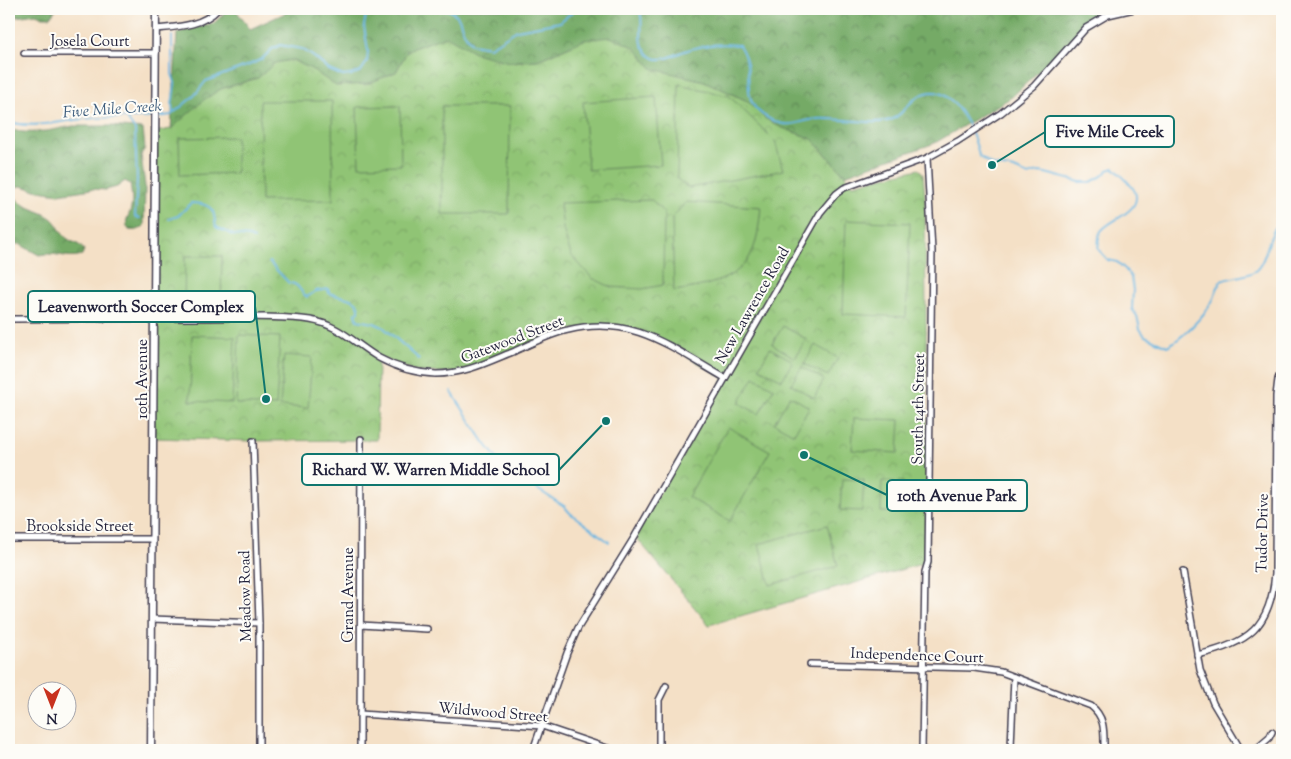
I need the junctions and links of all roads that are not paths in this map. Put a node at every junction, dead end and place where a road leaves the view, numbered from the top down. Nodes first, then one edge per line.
1 (156, 9) edge
2 (169, 9) edge
3 (218, 9) edge
4 (1134, 9) edge
5 (156, 29) junction
6 (24, 53) dead end
7 (156, 54) junction
8 (927, 158) junction
9 (154, 318) junction
10 (9, 319) edge
11 (1282, 369) edge
12 (724, 378) junction
13 (361, 439) dead end
14 (253, 441) dead end
15 (9, 539) edge
16 (152, 539) junction
17 (1183, 572) dead end
18 (152, 619) junction
19 (259, 623) junction
20 (361, 625) junction
21 (427, 629) dead end
22 (1197, 655) junction
23 (810, 664) dead end
24 (923, 667) junction
25 (1014, 677) junction
26 (666, 686) dead end
27 (360, 714) junction
28 (542, 726) junction
29 (1272, 732) dead end
30 (1011, 746) dead end
31 (1104, 747) dead end
32 (713, 749) edge
33 (151, 750) edge
34 (259, 750) edge
35 (360, 750) edge
36 (533, 750) edge
37 (621, 750) edge
38 (659, 750) edge
39 (679, 750) edge
40 (922, 750) edge
41 (1241, 750) edge
42 (1255, 750) edge

1 - 2 street
1 - 5 street, 10th Avenue
3 - 5 street
4 - 8 street, New Lawrence Road
5 - 7 street, 10th Avenue
6 - 7 street, Josela Court
7 - 9 street, 10th Avenue
8 - 12 street, New Lawrence Road
8 - 24 street, South 14th Street
9 - 10 street, Gatewood Street
9 - 12 street, Gatewood Street
9 - 16 street, 10th Avenue
11 - 22 street, Tudor Drive
12 - 28 street, New Lawrence Road
13 - 20 street, Grand Avenue
14 - 19 street, Meadow Road
15 - 16 street, Brookside Street
16 - 18 street, 10th Avenue
17 - 22 street
18 - 19 street
18 - 33 street, 10th Avenue
19 - 34 street, Meadow Road
20 - 21 street
20 - 27 street, Grand Avenue
22 - 41 street
23 - 24 street, Independence Court
24 - 25 street, Independence Court
24 - 40 street, South 14th Street
25 - 30 street
25 - 31 street, Independence Court
26 - 38 street
27 - 28 street, Wildwood Street
27 - 35 street, Grand Avenue
28 - 36 street, New Lawrence Road
28 - 37 street, Wildwood Street
29 - 42 street
32 - 39 street

